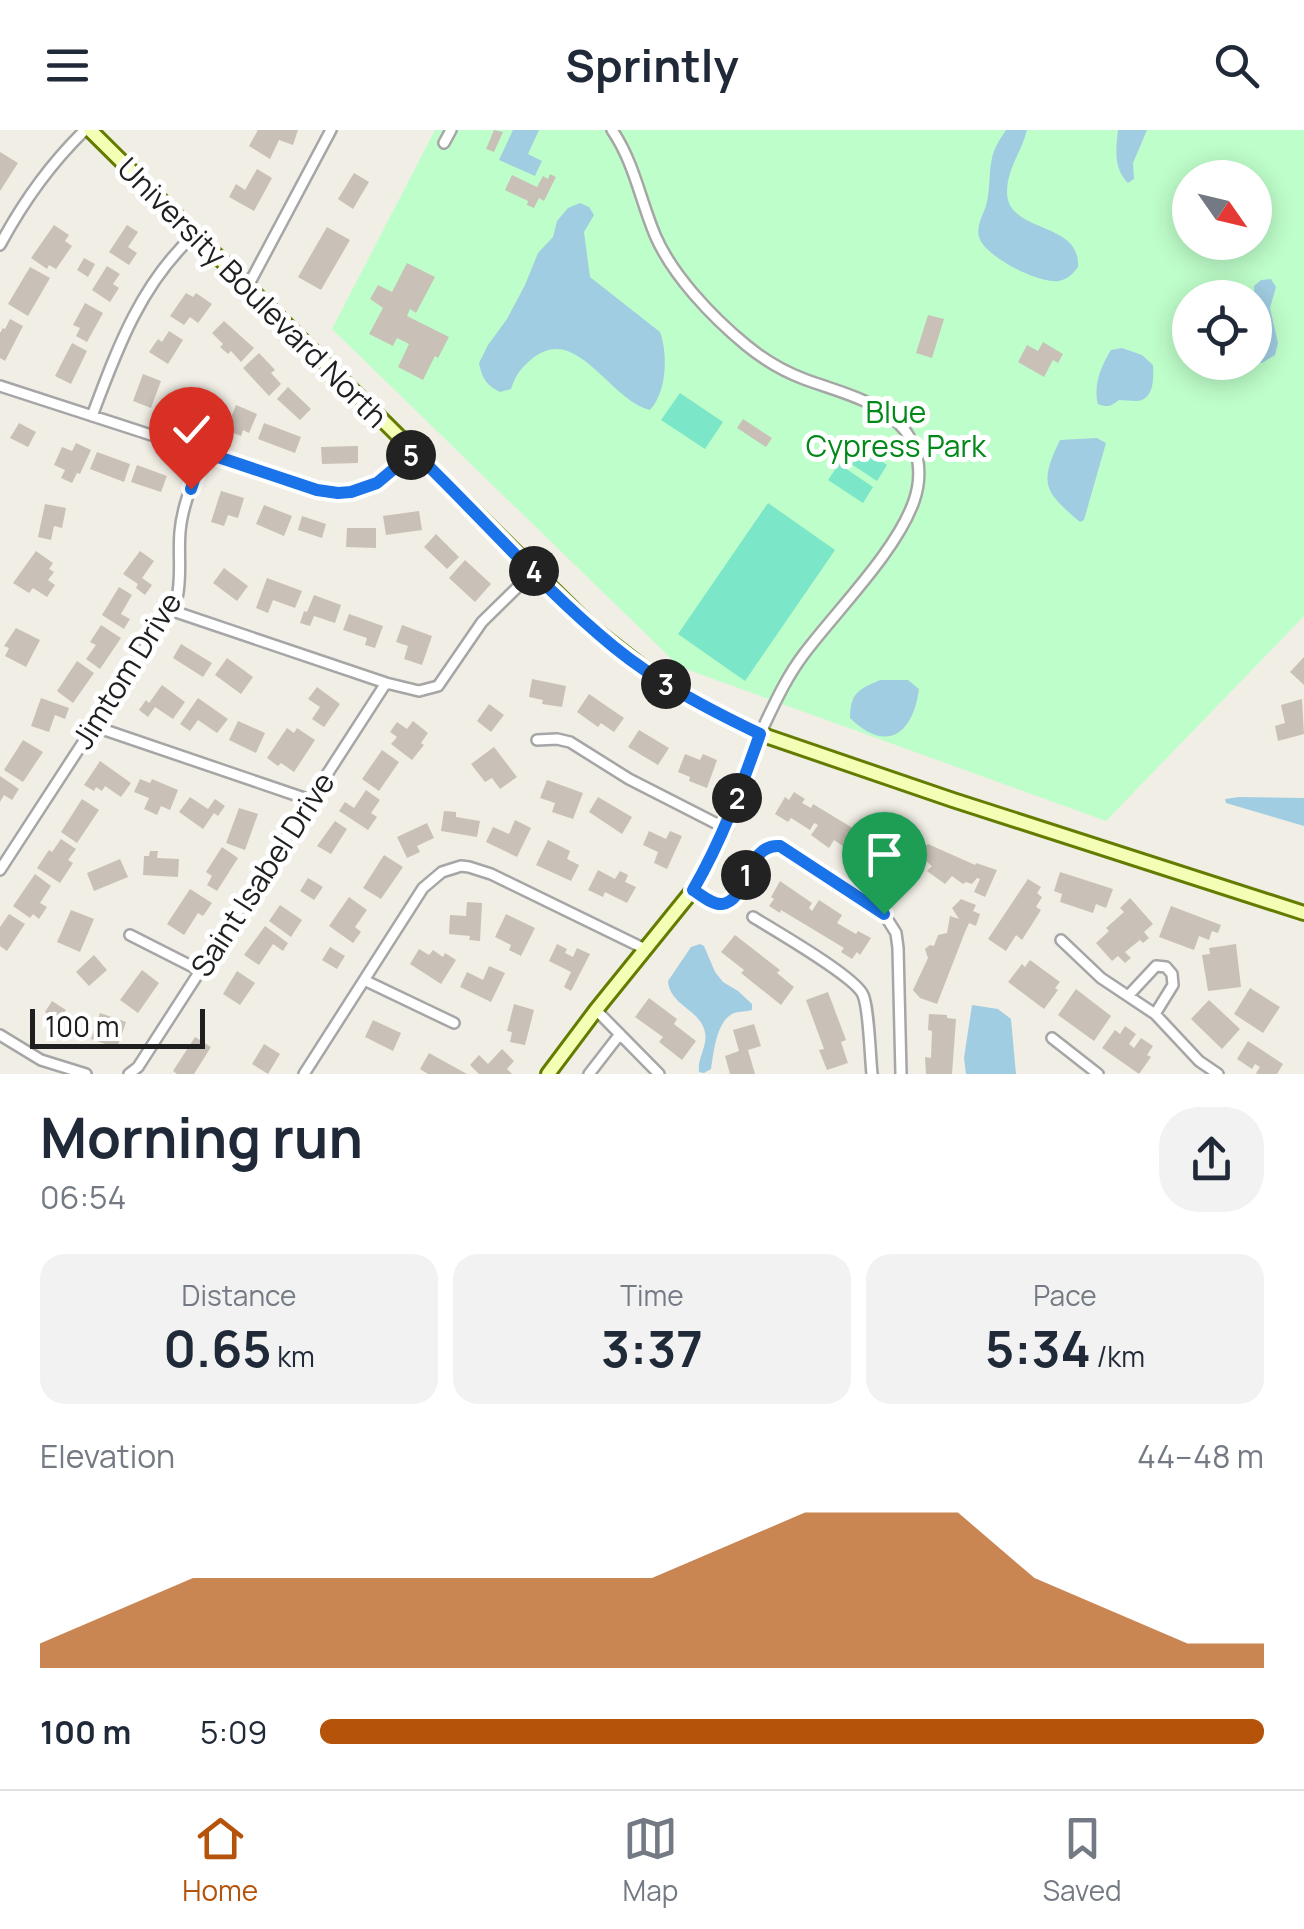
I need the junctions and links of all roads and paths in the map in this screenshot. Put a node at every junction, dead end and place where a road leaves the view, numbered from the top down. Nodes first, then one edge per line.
1 (87, 130) edge
2 (330, 130) edge
3 (451, 130) edge
4 (612, 130) edge
5 (444, 143) dead end
6 (195, 234) junction
7 (0, 246) edge
8 (248, 286) junction
9 (0, 386) edge
10 (92, 416) junction
11 (203, 452) junction
12 (414, 452) junction
13 (534, 571) junction
14 (170, 610) junction
15 (386, 682) junction
16 (93, 726) junction
17 (760, 734) junction
18 (536, 740) dead end
19 (310, 800) junction
20 (724, 828) junction
21 (0, 870) edge
22 (693, 890) junction
23 (1304, 913) edge
24 (753, 917) dead end
25 (130, 934) dead end
26 (1061, 940) dead end
27 (645, 949) junction
28 (199, 970) junction
29 (364, 980) junction
30 (1128, 996) junction
31 (596, 1010) junction
32 (1155, 1014) junction
33 (454, 1023) dead end
34 (0, 1034) edge
35 (620, 1034) junction
36 (1052, 1038) dead end
37 (133, 1070) edge
38 (86, 1074) edge
39 (304, 1074) edge
40 (548, 1074) edge
41 (590, 1074) edge
42 (659, 1074) edge
43 (872, 1074) edge
44 (901, 1074) edge
45 (1098, 1074) edge
46 (1218, 1074) edge

1 - 6 street, University Boulevard North
1 - 7 street
2 - 8 street
3 - 5 street
4 - 17 street
6 - 8 street, University Boulevard North
6 - 10 street
8 - 12 street, University Boulevard North
9 - 10 street
10 - 11 street
11 - 12 street
11 - 14 street, Jimtom Drive
12 - 13 street, University Boulevard North
13 - 15 street
13 - 17 street, University Boulevard North
14 - 15 street
14 - 16 street, Jimtom Drive
15 - 19 street, Saint Isabel Drive
16 - 19 street
16 - 21 street, Jimtom Drive
17 - 20 street
17 - 23 street, University Boulevard North
18 - 20 street
19 - 28 street, Saint Isabel Drive
20 - 22 street
22 - 27 street
22 - 44 street
24 - 43 street
25 - 28 street
26 - 30 street
27 - 29 street
27 - 31 street
28 - 37 street, Saint Isabel Drive
29 - 33 street
29 - 39 street
30 - 32 street
30 - 32 street
31 - 35 street
31 - 40 street
32 - 46 street
34 - 38 street
35 - 41 street
35 - 42 street
36 - 45 street

